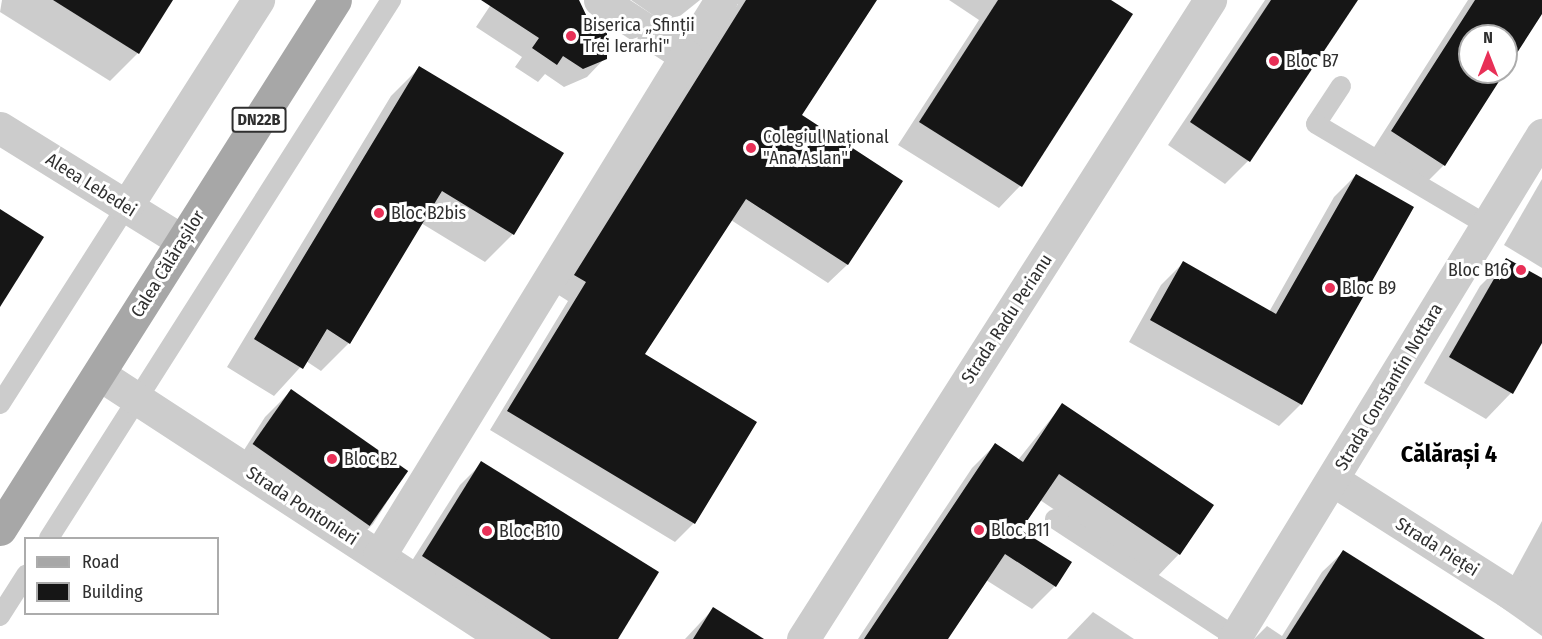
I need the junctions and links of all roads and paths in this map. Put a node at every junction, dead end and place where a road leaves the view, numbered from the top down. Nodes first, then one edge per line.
1 (258, 0) edge
2 (335, 0) edge
3 (391, 0) edge
4 (600, 0) edge
5 (721, 0) edge
6 (1210, 0) edge
7 (686, 56) junction
8 (1341, 86) dead end
9 (0, 128) edge
10 (1542, 135) edge
11 (126, 207) junction
12 (1487, 225) junction
13 (182, 241) junction
14 (99, 374) junction
15 (137, 398) junction
16 (0, 404) edge
17 (1333, 480) junction
18 (1055, 519) dead end
19 (0, 529) edge
20 (50, 537) edge
21 (379, 556) junction
22 (24, 578) edge
23 (1542, 613) edge
24 (0, 616) edge
25 (1234, 638) edge
26 (506, 639) edge
27 (803, 639) edge

1 - 11 street
2 - 13 main road, Calea Călărașilor / DN22B
3 - 15 lane
4 - 7 street
5 - 7 street
6 - 27 street, Strada Radu Perianu
7 - 21 street
8 - 12 lane
9 - 11 street, Aleea Lebedei
10 - 12 street, Strada Constantin Nottara
11 - 13 street, Aleea Lebedei
11 - 16 lane
12 - 17 street, Strada Constantin Nottara
13 - 14 main road, Calea Călărașilor / DN22B
14 - 15 street, Strada Pontonieri
14 - 19 main road, Calea Călărașilor / DN22B
15 - 20 lane
15 - 21 street, Strada Pontonieri
17 - 23 street, Strada Pieței
17 - 25 street, Strada Constantin Nottara
18 - 25 lane
21 - 26 street, Strada Pontonieri
22 - 24 lane

